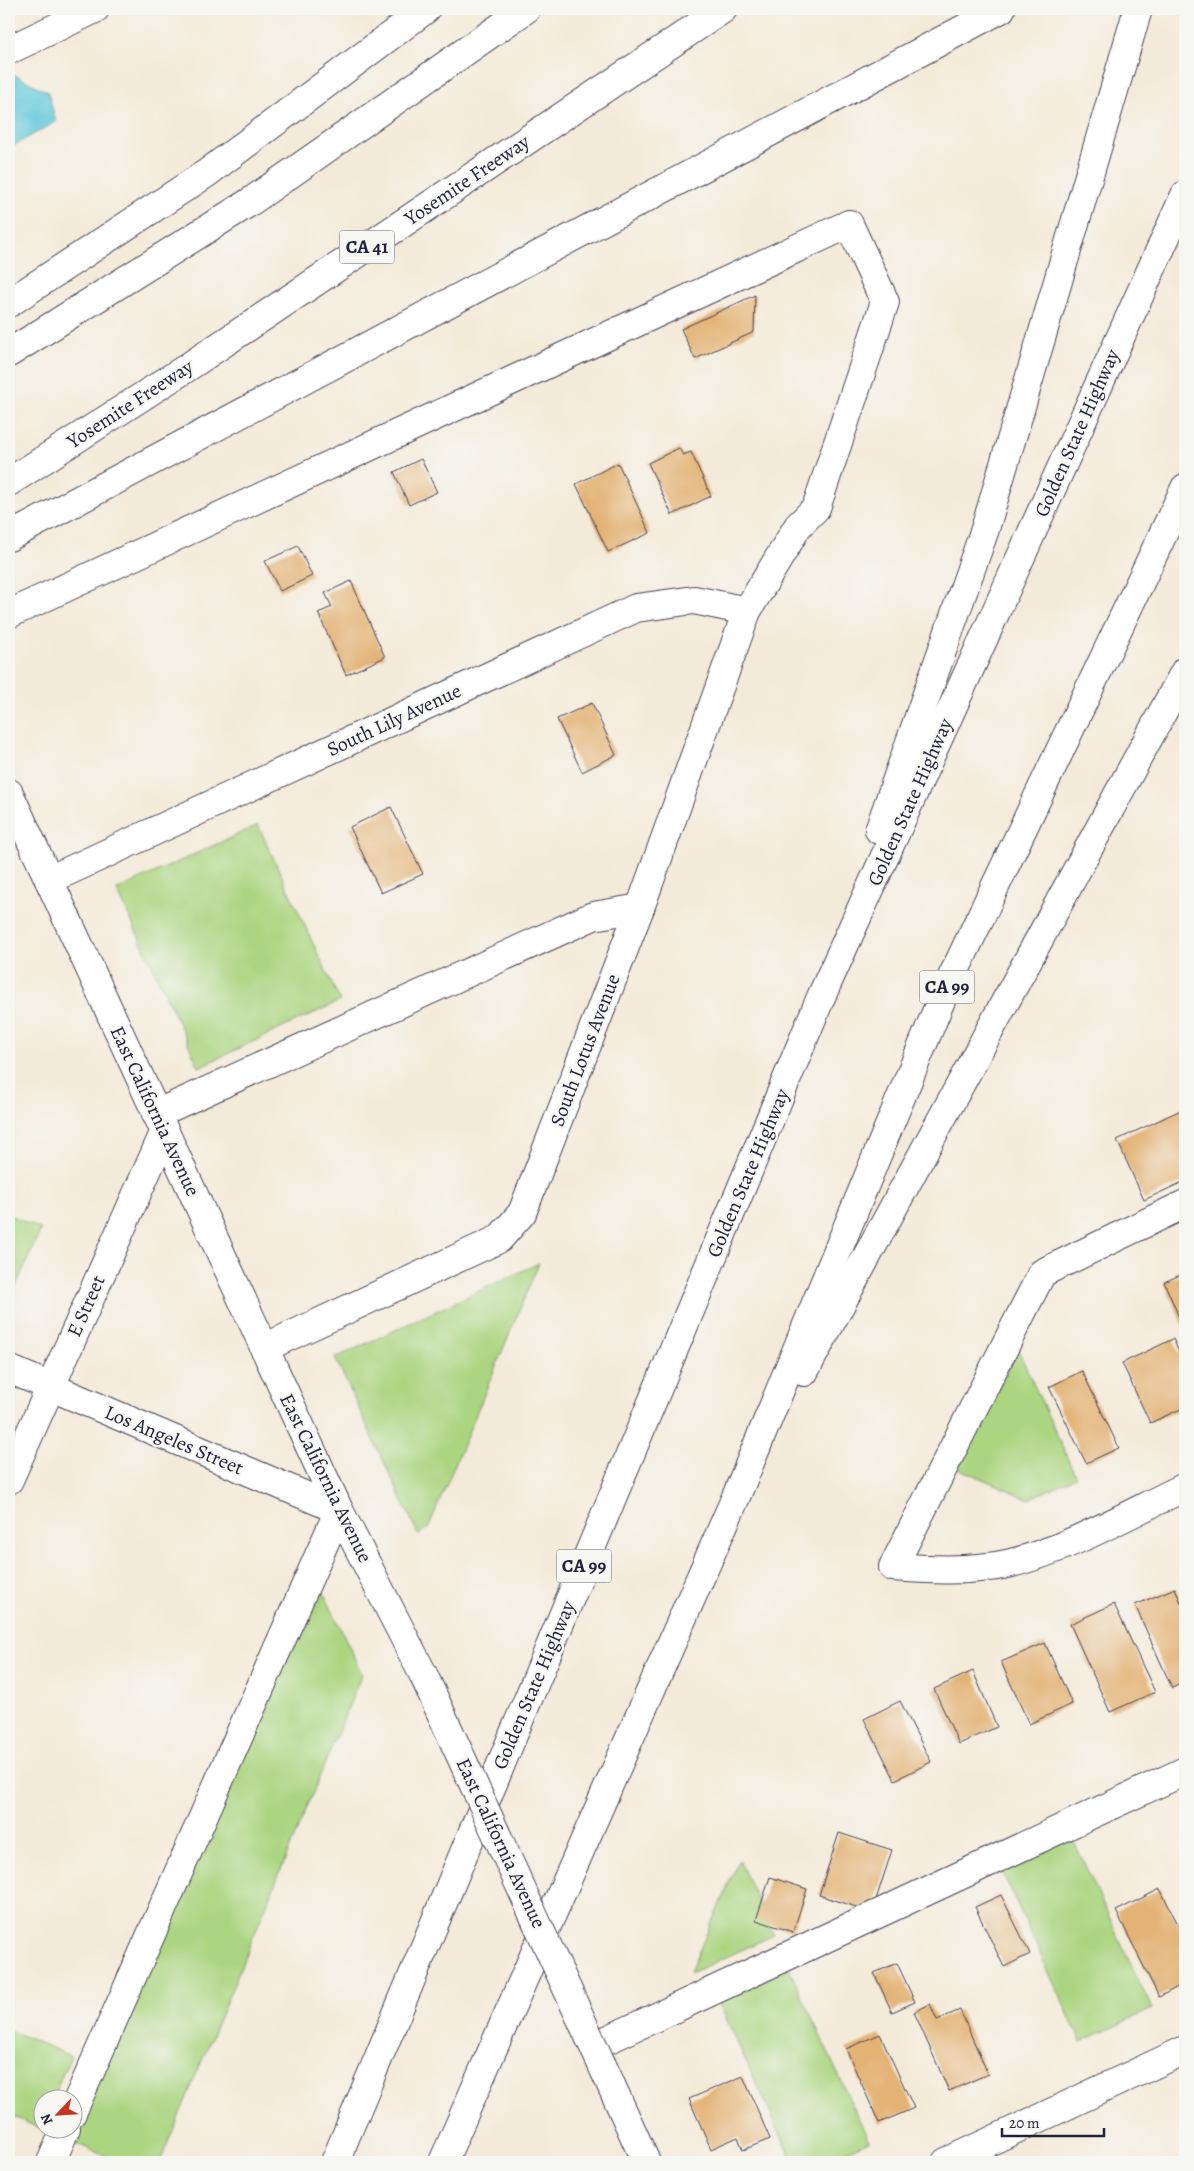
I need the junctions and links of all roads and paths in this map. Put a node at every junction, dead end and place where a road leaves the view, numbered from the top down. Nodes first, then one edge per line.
1 (95, 9) edge
2 (426, 9) edge
3 (526, 9) edge
4 (724, 9) edge
5 (1001, 9) edge
6 (1138, 9) edge
7 (9, 50) edge
8 (1185, 195) edge
9 (9, 303) edge
10 (9, 354) edge
11 (9, 482) edge
12 (1185, 488) edge
13 (14, 534) edge
14 (747, 611) junction
15 (9, 614) edge
16 (1185, 671) edge
17 (9, 793) edge
18 (49, 880) junction
19 (640, 908) junction
20 (821, 997) junction
21 (160, 1123) junction
22 (1185, 1204) edge
23 (264, 1348) junction
24 (9, 1369) edge
25 (50, 1387) junction
26 (9, 1480) edge
27 (1185, 1487) edge
28 (735, 1499) junction
29 (339, 1510) junction
30 (1185, 1770) edge
31 (1185, 2050) edge
32 (598, 2056) junction
33 (82, 2090) edge
34 (62, 2138) edge
35 (51, 2162) edge
36 (334, 2162) edge
37 (443, 2162) edge
38 (646, 2162) edge
39 (946, 2162) edge

1 - 7 main road
2 - 9 main road
3 - 10 main road
4 - 11 main road, Yosemite Freeway / CA 41
5 - 13 main road
6 - 20 main road
8 - 20 main road, Golden State Highway / CA 99
12 - 28 main road, CA 99
14 - 15 main road, South Lotus Avenue
14 - 18 main road, South Lily Avenue
14 - 19 main road, South Lotus Avenue
16 - 28 main road
17 - 18 main road, East California Avenue
18 - 21 main road, East California Avenue
19 - 21 main road
19 - 23 main road, South Lotus Avenue
20 - 36 main road, Golden State Highway / CA 99
21 - 23 main road, East California Avenue
21 - 25 main road, E Street
22 - 27 main road
23 - 29 main road, East California Avenue
24 - 25 main road, Los Angeles Street
25 - 26 main road, E Street
25 - 29 main road, Los Angeles Street
28 - 37 main road, CA 99
29 - 32 main road, East California Avenue, bridge
29 - 33 main road
30 - 32 main road
31 - 39 main road
32 - 38 main road, East California Avenue
34 - 35 main road

